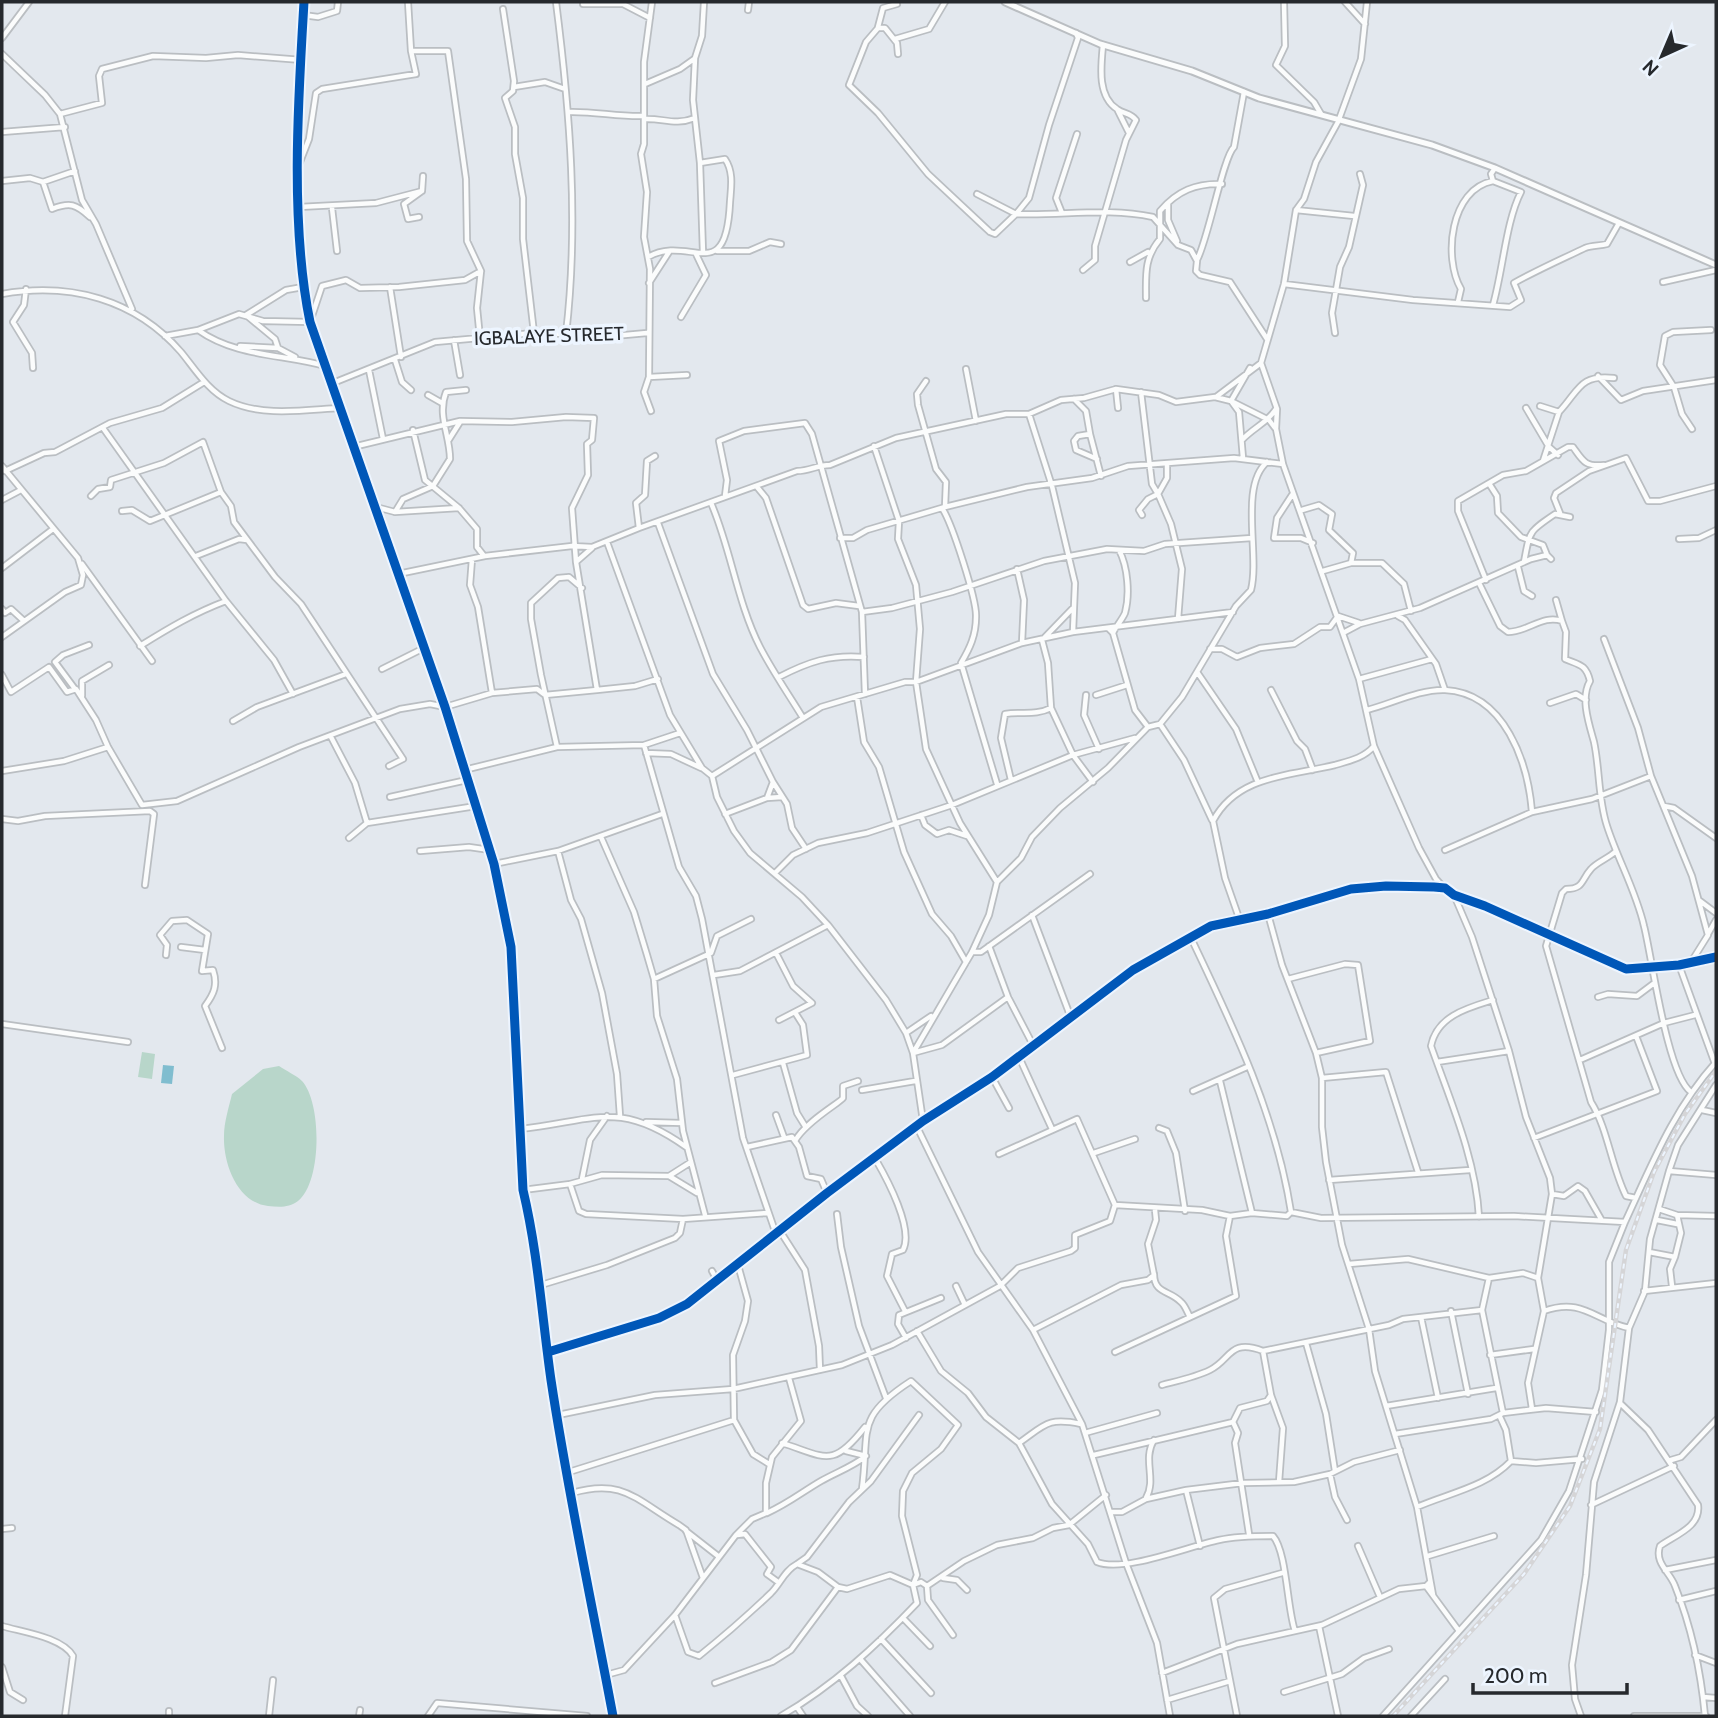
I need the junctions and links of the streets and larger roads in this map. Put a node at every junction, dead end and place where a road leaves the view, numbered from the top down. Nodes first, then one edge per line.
1 (29, 2) edge
2 (304, 2) edge
3 (338, 2) edge
4 (408, 2) edge
5 (556, 2) edge
6 (652, 2) edge
7 (704, 2) edge
8 (749, 2) edge
9 (944, 2) edge
10 (1005, 2) edge
11 (1284, 2) edge
12 (1345, 2) edge
13 (1367, 2) edge
14 (583, 4) dead end
15 (897, 4) dead end
16 (503, 9) dead end
17 (748, 10) dead end
18 (303, 15) junction
19 (650, 18) junction
20 (1366, 24) junction
21 (878, 28) junction
22 (1075, 33) junction
23 (2, 38) edge
24 (895, 39) junction
25 (1103, 45) junction
26 (411, 51) junction
27 (2, 54) edge
28 (898, 54) dead end
29 (695, 58) junction
30 (302, 60) junction
31 (645, 83) junction
32 (513, 87) junction
33 (565, 90) junction
34 (1244, 92) junction
35 (1118, 111) junction
36 (568, 112) junction
37 (60, 114) junction
38 (1321, 115) junction
39 (644, 118) junction
40 (695, 118) junction
41 (1338, 122) junction
42 (65, 127) junction
43 (2, 132) edge
44 (1077, 134) dead end
45 (1129, 134) junction
46 (300, 162) junction
47 (700, 163) junction
48 (75, 171) junction
49 (1493, 171) junction
50 (1360, 174) dead end
51 (424, 176) dead end
52 (2, 181) edge
53 (1493, 181) junction
54 (43, 182) junction
55 (1485, 183) junction
56 (1222, 184) junction
57 (422, 191) junction
58 (977, 194) dead end
59 (1168, 201) junction
60 (299, 207) junction
61 (332, 208) junction
62 (1107, 211) junction
63 (1296, 211) junction
64 (1062, 213) junction
65 (1016, 214) junction
66 (1354, 216) junction
67 (419, 217) dead end
68 (1619, 223) junction
69 (96, 224) junction
70 (1162, 227) junction
71 (780, 244) dead end
72 (1178, 245) junction
73 (337, 251) dead end
74 (670, 251) junction
75 (716, 251) junction
76 (1149, 251) junction
77 (702, 253) junction
78 (696, 254) junction
79 (648, 257) junction
80 (1197, 261) junction
81 (1130, 262) dead end
82 (1716, 267) edge
83 (1083, 270) dead end
84 (481, 271) junction
85 (1663, 282) dead end
86 (649, 283) junction
87 (1284, 284) junction
88 (303, 287) junction
89 (390, 287) junction
90 (26, 289) junction
91 (1338, 290) junction
92 (2, 294) edge
93 (1146, 298) dead end
94 (1458, 302) junction
95 (1493, 304) junction
96 (132, 310) junction
97 (246, 315) junction
98 (681, 317) dead end
99 (310, 322) junction
100 (198, 330) junction
101 (1711, 330) dead end
102 (534, 333) junction
103 (647, 333) junction
104 (566, 334) junction
105 (1335, 334) dead end
106 (164, 337) junction
107 (480, 338) junction
108 (454, 340) junction
109 (1268, 340) junction
110 (233, 346) junction
111 (278, 348) junction
112 (401, 357) junction
113 (296, 358) junction
114 (395, 360) junction
115 (1261, 363) junction
116 (325, 366) junction
117 (33, 368) dead end
118 (966, 369) dead end
119 (1250, 369) junction
120 (369, 370) junction
121 (460, 375) dead end
122 (687, 375) dead end
123 (1598, 376) junction
124 (649, 377) junction
125 (1614, 378) dead end
126 (1716, 380) edge
127 (926, 381) dead end
128 (204, 382) junction
129 (333, 383) junction
130 (1674, 387) junction
131 (1116, 388) junction
132 (411, 390) dead end
133 (466, 390) dead end
134 (1141, 392) junction
135 (428, 395) dead end
136 (1215, 397) junction
137 (1074, 399) junction
138 (1231, 401) junction
139 (442, 403) junction
140 (1540, 406) dead end
141 (340, 408) junction
142 (1118, 408) dead end
143 (1526, 408) dead end
144 (1277, 409) junction
145 (651, 411) dead end
146 (1559, 412) junction
147 (1029, 414) junction
148 (1269, 420) junction
149 (460, 421) junction
150 (976, 422) junction
151 (443, 423) junction
152 (103, 428) junction
153 (1276, 429) junction
154 (1692, 429) dead end
155 (413, 430) junction
156 (925, 432) junction
157 (1090, 434) junction
158 (383, 439) junction
159 (1241, 440) junction
160 (448, 441) junction
161 (874, 446) junction
162 (352, 447) junction
163 (1549, 447) junction
164 (1240, 449) junction
165 (1558, 455) junction
166 (655, 456) dead end
167 (1234, 458) junction
168 (1243, 458) junction
169 (1097, 460) junction
170 (1267, 462) junction
171 (1542, 462) junction
172 (1283, 464) junction
173 (820, 465) junction
174 (830, 465) junction
175 (1152, 465) junction
176 (1167, 465) junction
177 (1604, 465) junction
178 (3, 469) edge
179 (134, 471) junction
180 (1101, 476) junction
181 (823, 477) junction
182 (1490, 485) junction
183 (433, 486) junction
184 (1052, 486) junction
185 (1716, 486) edge
186 (757, 487) junction
187 (19, 491) junction
188 (221, 492) junction
189 (1158, 494) junction
190 (1292, 495) junction
191 (90, 496) dead end
192 (725, 496) junction
193 (2, 500) edge
194 (711, 503) junction
195 (376, 507) junction
196 (459, 508) junction
197 (944, 508) junction
198 (1301, 510) junction
199 (122, 511) dead end
200 (395, 512) junction
201 (1560, 513) junction
202 (1142, 515) dead end
203 (167, 516) junction
204 (1570, 517) dead end
205 (899, 522) junction
206 (658, 523) junction
207 (639, 528) junction
208 (53, 529) junction
209 (1716, 530) edge
210 (840, 538) junction
211 (1252, 538) junction
212 (1527, 539) junction
213 (1679, 539) dead end
214 (247, 540) junction
215 (607, 542) junction
216 (1313, 543) junction
217 (1178, 544) junction
218 (572, 546) junction
219 (592, 547) junction
220 (1119, 550) junction
221 (196, 556) junction
222 (485, 556) junction
223 (1069, 557) junction
224 (78, 558) junction
225 (472, 559) junction
226 (465, 560) junction
227 (576, 562) junction
228 (1351, 563) junction
229 (1524, 563) junction
230 (471, 566) junction
231 (1518, 567) junction
232 (2, 568) edge
233 (1017, 569) junction
234 (1323, 571) junction
235 (398, 574) junction
236 (1486, 580) junction
237 (1479, 583) junction
238 (968, 586) junction
239 (583, 588) junction
240 (1532, 596) dead end
241 (1556, 600) dead end
242 (226, 601) junction
243 (915, 602) junction
244 (1073, 608) junction
245 (2, 609) edge
246 (860, 609) junction
247 (1411, 611) junction
248 (1233, 612) junction
249 (1338, 616) junction
250 (1397, 616) junction
251 (1178, 619) junction
252 (24, 621) junction
253 (1562, 621) junction
254 (1360, 624) junction
255 (1117, 625) junction
256 (1107, 627) junction
257 (1073, 632) junction
258 (1113, 633) junction
259 (1343, 633) junction
260 (2, 637) edge
261 (1604, 639) dead end
262 (1042, 640) junction
263 (1022, 643) junction
264 (89, 645) dead end
265 (140, 646) junction
266 (424, 648) junction
267 (1210, 649) junction
268 (864, 657) junction
269 (1432, 659) junction
270 (152, 661) dead end
271 (961, 663) junction
272 (109, 665) dead end
273 (382, 669) dead end
274 (1197, 671) junction
275 (345, 674) junction
276 (2, 675) edge
277 (778, 677) junction
278 (658, 679) junction
279 (1359, 679) junction
280 (916, 682) junction
281 (1127, 685) junction
282 (76, 690) junction
283 (597, 690) junction
284 (1271, 690) dead end
285 (1445, 690) junction
286 (492, 693) junction
287 (293, 694) junction
288 (865, 694) junction
289 (545, 695) junction
290 (1086, 695) dead end
291 (1096, 695) dead end
292 (82, 697) junction
293 (857, 697) junction
294 (1587, 701) junction
295 (1550, 703) dead end
296 (445, 707) junction
297 (1051, 708) junction
298 (1367, 710) junction
299 (803, 718) junction
300 (377, 720) junction
301 (233, 721) dead end
302 (1160, 724) junction
303 (1148, 727) junction
304 (680, 733) junction
305 (331, 737) junction
306 (1136, 737) junction
307 (644, 746) junction
308 (1374, 746) junction
309 (108, 747) junction
310 (557, 747) junction
311 (756, 747) junction
312 (1099, 749) junction
313 (646, 753) junction
314 (1073, 755) junction
315 (389, 766) dead end
316 (702, 768) junction
317 (464, 770) junction
318 (1313, 770) junction
319 (2, 771) edge
320 (712, 776) junction
321 (1651, 776) junction
322 (467, 780) junction
323 (1011, 780) junction
324 (1258, 780) junction
325 (773, 782) junction
326 (1093, 782) junction
327 (997, 784) junction
328 (1600, 796) junction
329 (390, 797) dead end
330 (782, 797) junction
331 (767, 798) junction
332 (952, 805) junction
333 (476, 806) junction
334 (1664, 806) junction
335 (1532, 812) junction
336 (662, 814) junction
337 (725, 814) junction
338 (921, 815) junction
339 (2, 818) edge
340 (1213, 821) junction
341 (367, 823) junction
342 (894, 825) junction
343 (968, 836) junction
344 (601, 837) junction
345 (349, 838) dead end
346 (1716, 838) edge
347 (806, 849) junction
348 (420, 850) dead end
349 (490, 850) junction
350 (1445, 850) dead end
351 (558, 851) junction
352 (1616, 851) junction
353 (494, 864) junction
354 (775, 873) junction
355 (1090, 874) dead end
356 (997, 882) junction
357 (145, 885) dead end
358 (1445, 888) junction
359 (1454, 895) junction
360 (1700, 901) junction
361 (1716, 913) edge
362 (1268, 914) junction
363 (1032, 915) junction
364 (1239, 918) junction
365 (751, 919) dead end
366 (1716, 920) edge
367 (828, 925) junction
368 (1708, 935) junction
369 (1548, 936) junction
370 (1191, 939) junction
371 (989, 946) junction
372 (181, 947) dead end
373 (205, 950) junction
374 (972, 952) junction
375 (711, 953) junction
376 (776, 953) junction
377 (166, 955) dead end
378 (1716, 957) edge
379 (1692, 960) junction
380 (967, 962) junction
381 (1679, 965) junction
382 (1653, 968) junction
383 (714, 975) junction
384 (654, 979) junction
385 (1287, 979) junction
386 (1653, 984) junction
387 (1009, 997) junction
388 (1598, 998) dead end
389 (1493, 1000) junction
390 (936, 1012) junction
391 (796, 1014) junction
392 (1695, 1015) junction
393 (1071, 1018) junction
394 (779, 1020) dead end
395 (1664, 1023) junction
396 (2, 1024) edge
397 (906, 1033) junction
398 (1636, 1037) junction
399 (128, 1042) dead end
400 (1033, 1045) junction
401 (222, 1048) dead end
402 (1509, 1051) junction
403 (913, 1053) junction
404 (1316, 1053) junction
405 (1018, 1057) junction
406 (1580, 1060) junction
407 (1437, 1062) junction
408 (783, 1063) junction
409 (1715, 1063) edge
410 (1247, 1067) junction
411 (733, 1075) junction
412 (992, 1077) junction
413 (1322, 1078) junction
414 (858, 1081) dead end
415 (915, 1081) junction
416 (1220, 1081) junction
417 (1716, 1086) edge
418 (862, 1090) dead end
419 (1193, 1091) dead end
420 (1691, 1092) junction
421 (1009, 1108) dead end
422 (1702, 1110) junction
423 (1716, 1113) edge
424 (608, 1115) junction
425 (776, 1115) dead end
426 (1599, 1115) junction
427 (620, 1116) junction
428 (923, 1121) junction
429 (646, 1122) junction
430 (682, 1123) junction
431 (805, 1126) junction
432 (917, 1127) junction
433 (1159, 1128) dead end
434 (519, 1129) junction
435 (1052, 1129) junction
436 (784, 1137) junction
437 (1534, 1138) junction
438 (1135, 1139) dead end
439 (795, 1141) junction
440 (687, 1147) junction
441 (747, 1147) junction
442 (1094, 1153) junction
443 (999, 1154) dead end
444 (876, 1160) junction
445 (691, 1162) junction
446 (1470, 1170) junction
447 (1669, 1171) junction
448 (1418, 1172) junction
449 (1716, 1175) edge
450 (669, 1176) junction
451 (582, 1179) junction
452 (1329, 1180) junction
453 (570, 1184) junction
454 (523, 1190) junction
455 (697, 1193) junction
456 (827, 1193) junction
457 (1552, 1194) junction
458 (1636, 1198) junction
459 (1115, 1205) junction
460 (1659, 1209) junction
461 (1155, 1210) junction
462 (1185, 1211) junction
463 (1291, 1212) junction
464 (767, 1213) junction
465 (1252, 1213) junction
466 (837, 1214) dead end
467 (705, 1215) junction
468 (1677, 1215) junction
469 (1230, 1216) junction
470 (1716, 1216) edge
471 (1337, 1217) junction
472 (1479, 1217) junction
473 (683, 1219) junction
474 (1548, 1219) junction
475 (1601, 1219) junction
476 (1657, 1220) junction
477 (1625, 1222) junction
478 (1677, 1224) junction
479 (778, 1233) junction
480 (1648, 1252) junction
481 (1675, 1257) junction
482 (1349, 1264) junction
483 (738, 1265) junction
484 (1154, 1270) junction
485 (712, 1271) dead end
486 (1489, 1278) junction
487 (1538, 1278) junction
488 (717, 1280) junction
489 (1716, 1283) edge
490 (541, 1285) junction
491 (956, 1286) dead end
492 (1000, 1286) junction
493 (1672, 1286) junction
494 (1644, 1291) junction
495 (941, 1298) dead end
496 (965, 1305) junction
497 (1482, 1310) junction
498 (905, 1311) junction
499 (1451, 1311) junction
500 (1544, 1311) junction
501 (1190, 1317) junction
502 (1421, 1317) junction
503 (1607, 1319) junction
504 (1629, 1328) junction
505 (1369, 1329) junction
506 (1033, 1330) junction
507 (917, 1331) junction
508 (906, 1338) junction
509 (1306, 1343) junction
510 (1534, 1349) junction
511 (1263, 1350) junction
512 (548, 1352) junction
513 (1115, 1352) dead end
514 (870, 1355) junction
515 (1490, 1356) junction
516 (820, 1370) junction
517 (789, 1378) junction
518 (1162, 1385) dead end
519 (1496, 1388) junction
520 (733, 1389) junction
521 (1468, 1394) junction
522 (1271, 1395) junction
523 (886, 1398) junction
524 (1438, 1398) junction
525 (1620, 1402) junction
526 (1386, 1406) junction
527 (1532, 1409) junction
528 (1596, 1412) junction
529 (1157, 1413) dead end
530 (558, 1415) junction
531 (919, 1415) dead end
532 (1502, 1415) junction
533 (734, 1420) junction
534 (1716, 1420) edge
535 (1233, 1422) junction
536 (1082, 1424) junction
537 (865, 1427) junction
538 (1085, 1433) junction
539 (1395, 1434) junction
540 (1154, 1440) junction
541 (782, 1443) junction
542 (1019, 1443) junction
543 (1400, 1450) junction
544 (846, 1451) junction
545 (1094, 1455) junction
546 (866, 1456) junction
547 (1582, 1459) junction
548 (1670, 1460) junction
549 (1511, 1461) junction
550 (769, 1464) junction
551 (1674, 1466) junction
552 (569, 1472) junction
553 (1333, 1472) junction
554 (1279, 1482) junction
555 (1243, 1483) junction
556 (862, 1489) junction
557 (1186, 1490) junction
558 (572, 1493) junction
559 (1105, 1495) junction
560 (1146, 1499) junction
561 (1591, 1505) junction
562 (1417, 1507) junction
563 (1111, 1512) junction
564 (1122, 1512) junction
565 (766, 1513) junction
566 (1347, 1520) dead end
567 (1115, 1524) junction
568 (1069, 1525) junction
569 (12, 1528) dead end
570 (2, 1529) edge
571 (686, 1530) junction
572 (736, 1535) junction
573 (1249, 1535) junction
574 (1494, 1536) dead end
575 (1200, 1546) junction
576 (1357, 1546) dead end
577 (718, 1556) junction
578 (1428, 1556) junction
579 (1716, 1560) edge
580 (1126, 1563) junction
581 (797, 1564) junction
582 (953, 1569) junction
583 (1665, 1570) junction
584 (1282, 1573) junction
585 (703, 1578) junction
586 (942, 1578) junction
587 (957, 1580) junction
588 (1430, 1581) junction
589 (778, 1582) junction
590 (912, 1584) junction
591 (927, 1586) junction
592 (1426, 1586) junction
593 (838, 1587) junction
594 (967, 1590) dead end
595 (1716, 1591) edge
596 (1433, 1594) junction
597 (1380, 1597) junction
598 (1679, 1600) junction
599 (675, 1615) junction
600 (903, 1618) junction
601 (2, 1626) edge
602 (1319, 1626) junction
603 (1295, 1631) junction
604 (1459, 1631) junction
605 (953, 1635) dead end
606 (881, 1639) junction
607 (930, 1646) dead end
608 (1389, 1649) dead end
609 (1223, 1650) junction
610 (1695, 1655) junction
611 (861, 1660) junction
612 (1716, 1663) edge
613 (2, 1667) edge
614 (1162, 1673) junction
615 (606, 1675) junction
616 (841, 1676) junction
617 (1327, 1678) junction
618 (1445, 1679) dead end
619 (273, 1680) dead end
620 (1231, 1681) junction
621 (715, 1683) dead end
622 (1284, 1692) dead end
623 (931, 1693) dead end
624 (1715, 1697) edge
625 (1703, 1698) junction
626 (23, 1700) dead end
627 (1167, 1700) junction
628 (797, 1707) junction
629 (65, 1716) edge
630 (269, 1716) edge
631 (428, 1716) edge
632 (587, 1716) edge
633 (613, 1716) edge
634 (781, 1716) edge
635 (803, 1716) edge
636 (868, 1716) edge
637 (910, 1716) edge
638 (1170, 1716) edge
639 (1237, 1716) edge
640 (1338, 1716) edge
641 (1383, 1716) edge
642 (1412, 1716) edge
643 (1581, 1716) edge
644 (1634, 1716) edge
645 (1706, 1716) edge

1 - 23 street
2 - 18 street
3 - 18 street
4 - 26 street
5 - 33 street
6 - 19 street
7 - 29 street
8 - 17 street
9 - 24 street
10 - 22 street
11 - 38 street
12 - 20 street
13 - 20 street
14 - 19 street
15 - 21 street
16 - 32 street
18 - 30 street
19 - 31 street
20 - 41 street
21 - 24 street
21 - 65 street
22 - 25 street
22 - 65 street
24 - 28 street
25 - 34 street
25 - 35 street
26 - 46 street
26 - 84 street
27 - 37 street
29 - 31 street
29 - 40 street
30 - 37 street
30 - 46 street
31 - 39 street
32 - 33 street
32 - 102 street
33 - 36 street
34 - 38 street
34 - 56 street
35 - 45 street
35 - 45 street
36 - 39 street
36 - 104 street
37 - 42 street
38 - 41 street
39 - 40 street
39 - 79 street
40 - 47 street
41 - 49 street
41 - 63 street
42 - 43 street
42 - 48 street
44 - 64 street
45 - 62 street
46 - 60 street
47 - 75 street
47 - 77 street
48 - 54 street
48 - 69 street
49 - 53 street
49 - 55 street
49 - 68 street
50 - 66 street
51 - 57 street
52 - 54 street
53 - 55 street
53 - 95 street
54 - 69 street
55 - 94 street
56 - 59 street
56 - 80 street
57 - 61 street
57 - 67 street
58 - 65 street
59 - 70 street
59 - 72 street
60 - 61 street
60 - 88 street
61 - 73 street
62 - 64 street
62 - 70 street
62 - 83 street
63 - 66 street
63 - 87 street
64 - 65 street
66 - 91 street
68 - 82 street
68 - 95 street
69 - 96 street
70 - 72 street
70 - 76 street
71 - 75 street
72 - 80 street
74 - 78 street
74 - 79 street
74 - 86 street
75 - 77 street
76 - 81 street
76 - 93 street
77 - 78 street
78 - 98 street
79 - 86 street
80 - 109 street
82 - 85 street
84 - 89 street
84 - 107 street
86 - 103 street
87 - 91 street
87 - 109 street
88 - 97 street
88 - 99 street
89 - 99 street
89 - 112 street
90 - 92 street
90 - 96 street
90 - 117 street
91 - 94 street
91 - 105 street
94 - 95 street
96 - 106 street
97 - 99 street
97 - 100 street
97 - 111 street
99 - 116 street
100 - 106 street
100 - 110 street
101 - 130 street
102 - 104 street, IGBALAYE STREET
102 - 107 street, IGBALAYE STREET
103 - 104 street, IGBALAYE STREET
103 - 124 street
106 - 128 street
107 - 108 street, IGBALAYE STREET
108 - 112 street, IGBALAYE STREET
108 - 121 street
109 - 115 street
110 - 111 street
110 - 113 street
111 - 113 street
112 - 114 street, IGBALAYE STREET
113 - 116 street
114 - 120 street, IGBALAYE STREET
114 - 132 street
115 - 119 street
115 - 144 street
116 - 129 street
118 - 150 street
119 - 136 street
119 - 138 street
120 - 129 street, IGBALAYE STREET
120 - 158 street
122 - 124 street
123 - 125 street
123 - 130 street
123 - 146 street
124 - 145 street
126 - 130 street
127 - 156 street
128 - 141 street
128 - 152 street
129 - 141 street
130 - 154 street
131 - 134 street
131 - 137 street
131 - 142 street
133 - 139 street
134 - 136 street
134 - 175 street
135 - 139 street
136 - 138 street
137 - 147 street
137 - 157 street
138 - 148 street
138 - 159 street
139 - 151 street
140 - 146 street
141 - 162 street
143 - 163 street
144 - 148 street
144 - 153 street
146 - 163 street
147 - 150 street
147 - 184 street
148 - 153 street
148 - 159 street
149 - 151 street
149 - 160 street
149 - 218 street
150 - 156 street
151 - 155 street
151 - 160 street
152 - 178 street
152 - 179 street
153 - 172 street
155 - 158 street
155 - 183 street
156 - 161 street
156 - 197 street
157 - 169 street
157 - 169 street
158 - 162 street
159 - 164 street
160 - 183 street
161 - 174 street
161 - 205 street
162 - 195 street
163 - 165 street
163 - 171 street
164 - 167 street
164 - 168 street
165 - 171 street
165 - 177 street
166 - 207 street
167 - 168 street
167 - 176 street
168 - 170 street
169 - 180 street
170 - 172 street
170 - 211 street
171 - 182 street
172 - 190 street
173 - 174 street
173 - 181 street
173 - 186 street
173 - 192 street
174 - 181 street
175 - 176 street
175 - 180 street
175 - 189 street
176 - 189 street
177 - 185 street
177 - 201 street
178 - 187 street
179 - 188 street
179 - 191 street
179 - 203 street
180 - 184 street
181 - 210 street
182 - 212 street
182 - 236 street
183 - 196 street
183 - 200 street
184 - 197 street
184 - 223 street
186 - 192 street
186 - 246 street
187 - 193 street
187 - 208 street
188 - 203 street
188 - 214 street
189 - 202 street
189 - 217 street
190 - 198 street
190 - 216 street
192 - 194 street
194 - 206 street
194 - 277 street
195 - 200 street
195 - 235 street
196 - 200 street
196 - 222 street
197 - 205 street
197 - 238 street
198 - 216 street
198 - 228 street
199 - 203 street
201 - 204 street
201 - 212 street
203 - 221 street
205 - 210 street
205 - 243 street
206 - 207 street
206 - 311 street
207 - 215 street
208 - 224 street
208 - 232 street
209 - 213 street
210 - 246 street
211 - 217 street
211 - 248 street
212 - 229 street
212 - 229 street
214 - 221 street
214 - 275 street
215 - 219 street
215 - 278 street
216 - 234 street
217 - 220 street
217 - 251 street
218 - 219 street
218 - 222 street
218 - 227 street
219 - 227 street
220 - 223 street
220 - 255 street
221 - 242 street
222 - 225 street
223 - 233 street
223 - 244 street
224 - 252 street
224 - 265 street
225 - 226 street
225 - 230 street
226 - 230 street
226 - 235 street
227 - 239 street
228 - 234 street
228 - 247 street
229 - 231 street
230 - 286 street
231 - 236 street
231 - 240 street
233 - 238 street
233 - 263 street
234 - 249 street
235 - 266 street
236 - 237 street
237 - 247 street
237 - 253 street
238 - 243 street
238 - 271 street
239 - 283 street
239 - 289 street
241 - 253 street
242 - 265 street
242 - 287 street
243 - 246 street
243 - 280 street
244 - 257 street
244 - 262 street
245 - 252 street
246 - 268 street
247 - 250 street
248 - 251 street
248 - 267 street
249 - 254 street
249 - 259 street
249 - 267 street
250 - 254 street
250 - 269 street
251 - 255 street
252 - 260 street
253 - 294 street
254 - 259 street
255 - 256 street
255 - 258 street
256 - 257 street
256 - 258 street
257 - 262 street
258 - 281 street
259 - 279 street
261 - 321 street
262 - 263 street
262 - 297 street
263 - 271 street
264 - 282 street
265 - 270 street
266 - 273 street
266 - 296 street
267 - 274 street
268 - 277 street
268 - 288 street
269 - 279 street
269 - 285 street
271 - 280 street
271 - 327 street
272 - 292 street
274 - 302 street
274 - 324 street
275 - 287 street
275 - 300 street
276 - 282 street
277 - 299 street
278 - 283 street
278 - 304 street
279 - 298 street
280 - 288 street
280 - 332 street
281 - 291 street
281 - 303 street
282 - 292 street
283 - 289 street
284 - 318 street
285 - 298 street
285 - 335 street
286 - 289 street
286 - 296 street
287 - 301 street
288 - 293 street
289 - 310 street
290 - 312 street
292 - 309 street
293 - 299 street
293 - 342 street
294 - 295 street
294 - 328 street
296 - 300 street
296 - 317 street
297 - 314 street
297 - 323 street
298 - 308 street
299 - 311 street
300 - 305 street
300 - 315 street
302 - 303 street
302 - 340 street
303 - 306 street
304 - 307 street
304 - 316 street
305 - 309 street
305 - 341 street
306 - 312 street
306 - 326 street
307 - 310 street
307 - 313 street
308 - 318 street
308 - 358 street
309 - 319 street
310 - 317 street
311 - 320 street
311 - 325 street
312 - 314 street
313 - 316 street
313 - 336 street
314 - 323 street
314 - 326 street
316 - 320 street
317 - 322 street
318 - 324 street
320 - 337 street
321 - 328 street
321 - 334 street
322 - 329 street
322 - 333 street
323 - 327 street
324 - 340 street
325 - 330 street
325 - 331 street
326 - 356 street
327 - 332 street
328 - 335 street
328 - 352 street
330 - 331 street
330 - 347 street
331 - 337 street
332 - 338 street
332 - 343 street
333 - 341 street
333 - 349 street
334 - 346 street
334 - 360 street
335 - 350 street
336 - 344 street
336 - 375 street
337 - 354 street
338 - 342 street
338 - 343 street
339 - 357 street
340 - 364 street
341 - 345 street
342 - 347 street
342 - 380 street
343 - 356 street
344 - 351 street
344 - 384 street
347 - 354 street
348 - 349 street
349 - 353 street
351 - 353 street
351 - 427 street
352 - 369 street
352 - 382 street
353 - 434 street
354 - 367 street
355 - 363 street
356 - 374 street
358 - 359 street
358 - 362 street
359 - 369 street
359 - 389 street
360 - 361 street
360 - 368 street
362 - 364 street
362 - 385 street
363 - 371 street
363 - 393 street
364 - 370 street
365 - 375 street
366 - 368 street
367 - 376 street
367 - 397 street
368 - 379 street
369 - 382 street
369 - 406 street
370 - 393 street
370 - 410 street
371 - 374 street
371 - 387 street
372 - 373 street
373 - 377 street
373 - 401 street
374 - 380 street
375 - 383 street
375 - 384 street
376 - 383 street
376 - 391 street
378 - 379 street
379 - 381 street
380 - 390 street
381 - 382 street
381 - 392 street
382 - 386 street
383 - 411 street
384 - 430 street
385 - 404 street
385 - 404 street
386 - 388 street
386 - 395 street
387 - 400 street
387 - 403 street
389 - 402 street
389 - 407 street
390 - 397 street
390 - 403 street
391 - 394 street
391 - 408 street
392 - 395 street
392 - 409 street
393 - 400 street
395 - 398 street
395 - 420 street
396 - 399 street
397 - 403 street
398 - 406 street
398 - 426 street
400 - 405 street
402 - 407 street
402 - 437 street
403 - 415 street
404 - 413 street
405 - 412 street
405 - 435 street
406 - 426 street
407 - 446 street
408 - 411 street
408 - 431 street
409 - 420 street
410 - 416 street
410 - 463 street
411 - 441 street
412 - 421 street
412 - 428 street
413 - 448 street
413 - 452 street
414 - 431 street
415 - 418 street
415 - 428 street
416 - 419 street
416 - 465 street
417 - 422 street
420 - 458 street
422 - 423 street
422 - 447 street
424 - 427 street
424 - 434 street
424 - 451 street
425 - 436 street
426 - 437 street
426 - 458 street
427 - 429 street
428 - 432 street
429 - 430 street
429 - 440 street
430 - 440 street
431 - 439 street
432 - 444 street
432 - 492 street
433 - 462 street
434 - 454 street
435 - 442 street
435 - 443 street
436 - 439 street
436 - 441 street
437 - 457 street
438 - 442 street
439 - 456 street
440 - 445 street
441 - 464 street
442 - 459 street
444 - 456 street
444 - 498 street
445 - 450 street
445 - 455 street
446 - 448 street
446 - 472 street
447 - 449 street
447 - 460 street
448 - 452 street
450 - 451 street
450 - 455 street
451 - 453 street
452 - 471 street
453 - 454 street
453 - 473 street
454 - 490 street
455 - 467 street
456 - 479 street
457 - 474 street
457 - 475 street
458 - 477 street
459 - 461 street
459 - 492 street
460 - 468 street
460 - 476 street
461 - 462 street
461 - 484 street
462 - 469 street
463 - 465 street
463 - 471 street
464 - 467 street
464 - 479 street
465 - 469 street
466 - 514 street
467 - 473 street
468 - 470 street
468 - 478 street
469 - 501 street
471 - 472 street
471 - 482 street
472 - 474 street
473 - 490 street
474 - 475 street
474 - 487 street
475 - 477 street
476 - 478 street
476 - 480 street
477 - 503 street
478 - 481 street
479 - 483 street
479 - 516 street
480 - 481 street
480 - 494 street
481 - 493 street
482 - 486 street
482 - 505 street
483 - 488 street
483 - 520 street
484 - 501 street
484 - 506 street
485 - 488 street
486 - 487 street
486 - 497 street
487 - 500 street
488 - 512 street
489 - 493 street
490 - 512 street
491 - 496 street
492 - 496 street
492 - 506 street
493 - 494 street
494 - 504 street
495 - 498 street
496 - 507 street
497 - 499 street
497 - 515 street
498 - 508 street
499 - 502 street
499 - 521 street
500 - 503 street
500 - 510 street
501 - 513 street
502 - 505 street
502 - 524 street
503 - 504 street
503 - 528 street
504 - 525 street
505 - 509 street
505 - 526 street
506 - 536 street
507 - 508 street
507 - 542 street
508 - 514 street
509 - 511 street
509 - 553 street
510 - 515 street
510 - 527 street
511 - 518 street
511 - 522 street
512 - 530 street
514 - 516 street
514 - 523 street
515 - 519 street
516 - 517 street
517 - 520 street
517 - 541 street
519 - 521 street
519 - 532 street
520 - 530 street
520 - 533 street
521 - 524 street
522 - 535 street
522 - 554 street
523 - 537 street
523 - 590 street
524 - 526 street
525 - 548 street
525 - 561 street
526 - 539 street
527 - 528 street
527 - 532 street
528 - 547 street
529 - 538 street
530 - 552 street
531 - 556 street
532 - 539 street
532 - 549 street
533 - 550 street
533 - 552 street
534 - 548 street
535 - 540 street
535 - 555 street
536 - 538 street
536 - 542 street
537 - 544 street
537 - 546 street
538 - 545 street
539 - 543 street
540 - 545 street
540 - 560 street
541 - 544 street
541 - 550 street
542 - 568 street
543 - 553 street
543 - 562 street
544 - 546 street
545 - 559 street
546 - 556 street
546 - 565 street
547 - 549 street
547 - 604 street
548 - 551 street
549 - 562 street
550 - 565 street
551 - 561 street
551 - 583 street
552 - 558 street
553 - 554 street
553 - 566 street
554 - 555 street
555 - 557 street
555 - 573 street
556 - 581 street
557 - 560 street
557 - 575 street
558 - 571 street
558 - 615 street
559 - 563 street
559 - 568 street
560 - 564 street
561 - 643 street
562 - 578 street
563 - 564 street
563 - 567 street
564 - 567 street
565 - 572 street
567 - 580 street
568 - 580 street
568 - 582 street
569 - 570 street
571 - 577 street
571 - 585 street
572 - 577 street
572 - 589 street
573 - 575 street
573 - 584 street
574 - 578 street
575 - 580 street
576 - 597 street
577 - 585 street
578 - 588 street
579 - 583 street
580 - 614 street
581 - 589 street
581 - 593 street
582 - 586 street
582 - 587 street
583 - 598 street
584 - 603 street
584 - 609 street
585 - 599 street
586 - 587 street
586 - 591 street
587 - 594 street
588 - 592 street
588 - 596 street
589 - 599 street
590 - 591 street
590 - 593 street
590 - 600 street
591 - 605 street
592 - 596 street
592 - 597 street
593 - 621 street
595 - 598 street
596 - 604 street
597 - 602 street
598 - 610 street
599 - 615 street
600 - 606 street
600 - 607 street
601 - 629 street
602 - 603 street
602 - 617 street
603 - 609 street
604 - 641 street
606 - 611 street
606 - 623 street
608 - 617 street
609 - 614 street
609 - 620 street
610 - 612 street
610 - 625 street
611 - 616 street
611 - 637 street
613 - 626 street
614 - 627 street
615 - 633 street
616 - 628 street
616 - 636 street
617 - 622 street
617 - 640 street
618 - 642 street
619 - 630 street
620 - 627 street
620 - 639 street
624 - 625 street
625 - 645 street
627 - 638 street
628 - 634 street
628 - 635 street
631 - 632 street
644 - 645 street

